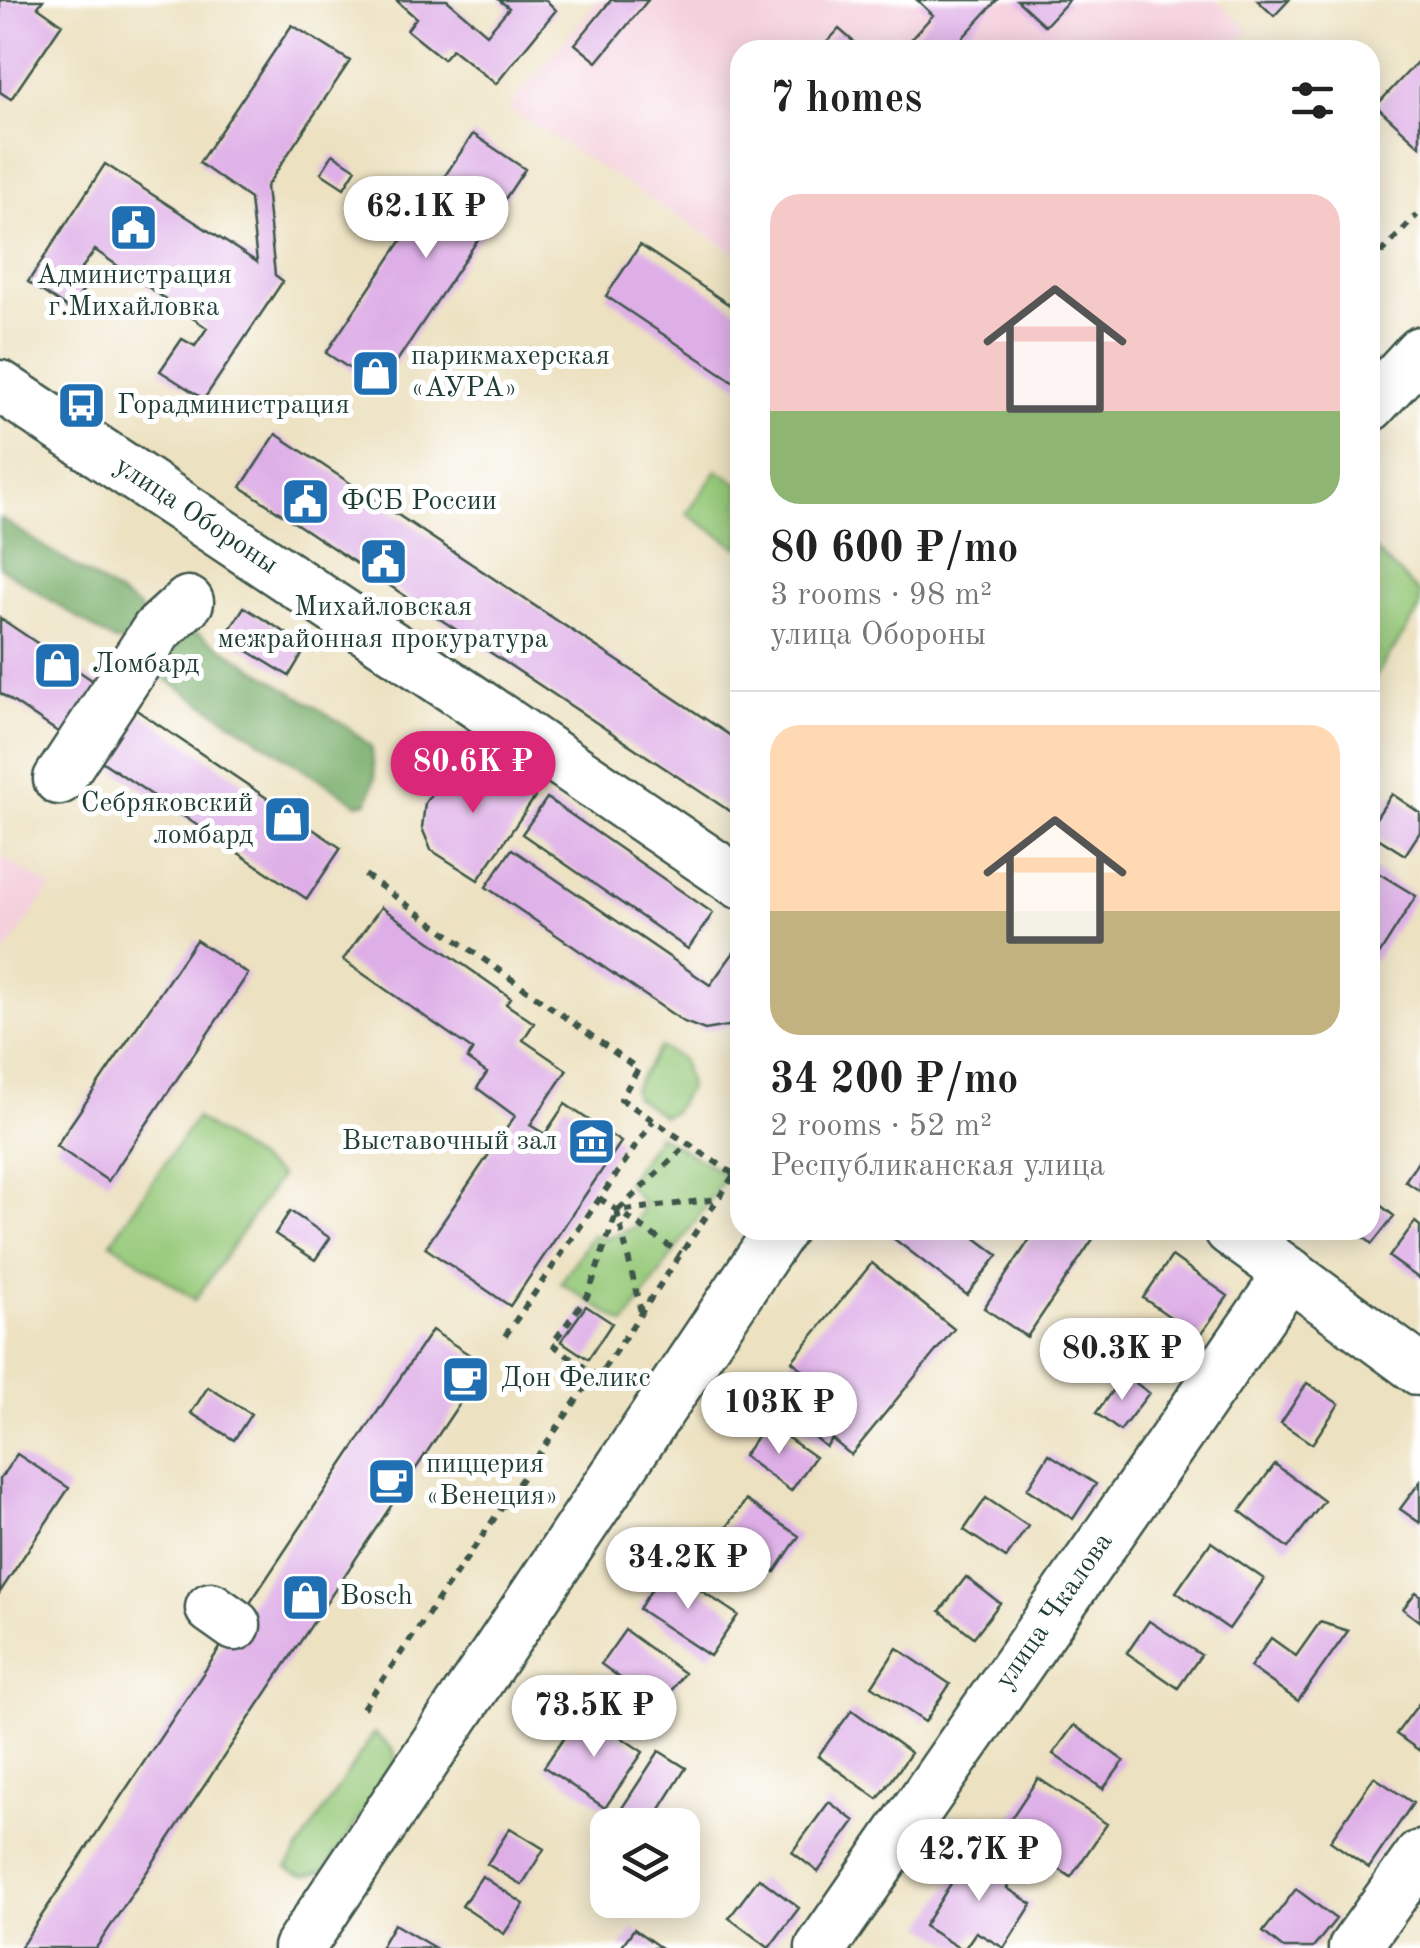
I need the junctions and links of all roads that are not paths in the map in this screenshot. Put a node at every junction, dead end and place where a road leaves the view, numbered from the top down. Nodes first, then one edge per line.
1 (1420, 352) edge
2 (0, 386) edge
3 (1380, 395) edge
4 (188, 602) dead end
5 (59, 779) dead end
6 (730, 876) edge
7 (773, 1240) edge
8 (1244, 1240) edge
9 (1290, 1273) junction
10 (1416, 1360) edge
11 (1420, 1856) edge
12 (300, 1948) edge
13 (822, 1948) edge
14 (1354, 1948) edge

1 - 3 street
2 - 6 street, улица Обороны
4 - 5 street
7 - 12 street
8 - 9 street
9 - 10 street
9 - 13 street, улица Чкалова
11 - 14 street

